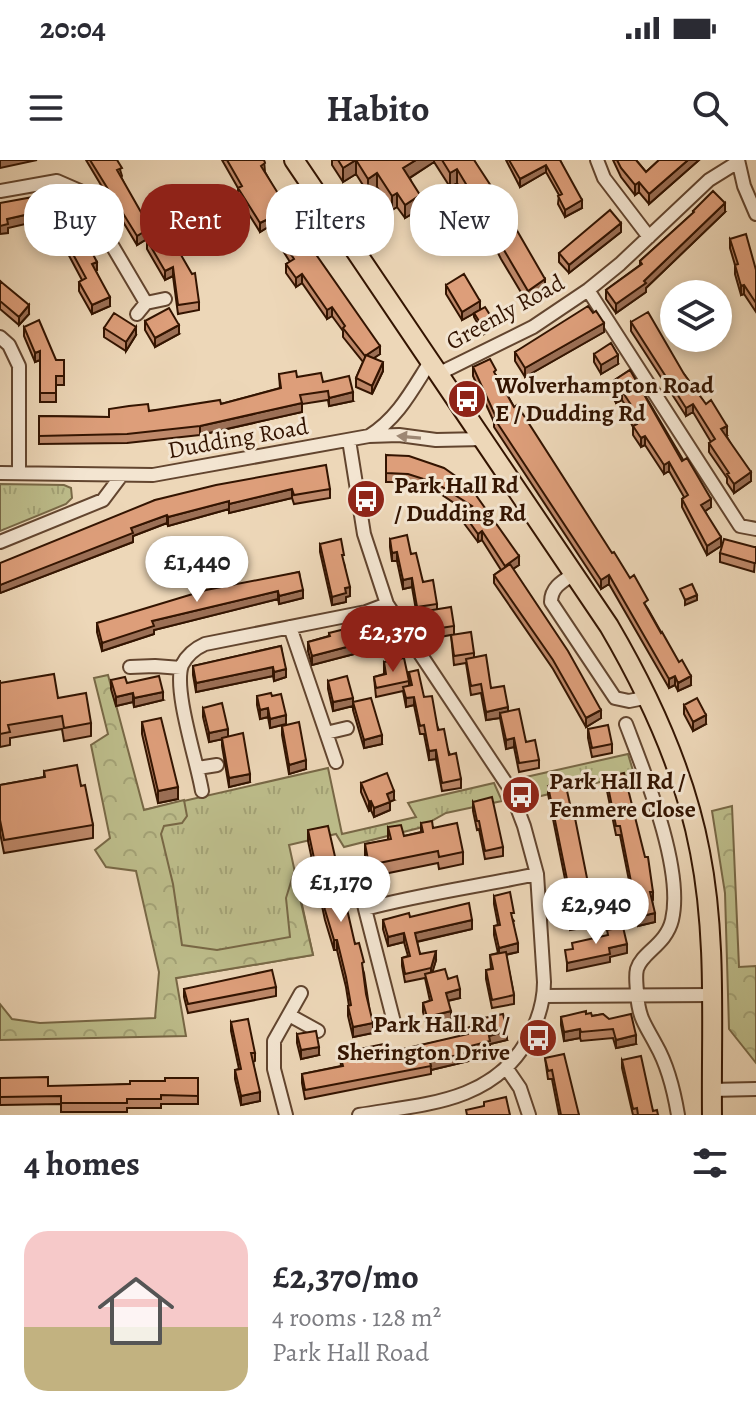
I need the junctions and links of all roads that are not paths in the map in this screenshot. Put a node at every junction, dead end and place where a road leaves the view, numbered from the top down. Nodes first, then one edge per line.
1 (294, 160) edge
2 (597, 160) edge
3 (738, 161) edge
4 (0, 191) edge
5 (756, 214) edge
6 (649, 237) junction
7 (588, 290) junction
8 (165, 299) dead end
9 (146, 303) junction
10 (137, 314) dead end
11 (0, 337) edge
12 (434, 368) junction
13 (369, 436) junction
14 (483, 439) junction
15 (349, 440) junction
16 (0, 473) edge
17 (19, 473) junction
18 (121, 476) junction
19 (756, 529) edge
20 (0, 542) edge
21 (574, 574) junction
22 (387, 604) junction
23 (290, 627) junction
24 (130, 667) dead end
25 (181, 668) junction
26 (649, 697) junction
27 (626, 724) dead end
28 (347, 728) dead end
29 (326, 733) junction
30 (336, 762) dead end
31 (217, 765) dead end
32 (198, 768) junction
33 (202, 791) dead end
34 (356, 870) dead end
35 (537, 874) junction
36 (365, 909) junction
37 (301, 993) dead end
38 (711, 995) junction
39 (544, 996) junction
40 (637, 996) junction
41 (289, 1015) junction
42 (395, 1026) dead end
43 (318, 1031) edge
44 (507, 1069) junction
45 (756, 1089) edge
46 (711, 1090) junction
47 (401, 1112) edge
48 (286, 1115) edge
49 (359, 1115) edge
50 (529, 1115) edge
51 (678, 1115) edge
52 (712, 1115) edge

1 - 12 main road
2 - 6 street
3 - 5 street
3 - 6 street, Greenly Road
4 - 9 street
6 - 7 street, Greenly Road
7 - 12 street, Greenly Road
7 - 19 street
8 - 9 street
9 - 10 street
11 - 17 street
12 - 13 street
12 - 14 main road
14 -> 13 street, Dudding Road
13 - 15 street, Dudding Road
14 - 21 main road
15 - 18 street, Dudding Road
15 - 22 street
16 - 17 street, Dudding Road
17 - 18 street, Dudding Road
18 - 20 street
21 - 26 main road
21 - 26 street
22 - 23 street
22 - 35 street
23 - 25 street
23 - 29 street
24 - 25 street
25 - 32 street
26 - 38 main road
27 - 40 street
28 - 29 street
29 - 30 street
31 - 32 street
32 - 33 street
34 - 36 street
35 - 36 street
35 - 39 street
36 - 42 street
37 - 41 street
38 - 40 street
38 - 46 main road
39 - 40 street
39 - 44 street
40 - 51 street
41 - 43 street
41 - 48 street
44 - 47 street
44 - 50 street
45 - 46 street
46 - 52 main road
47 - 49 street

